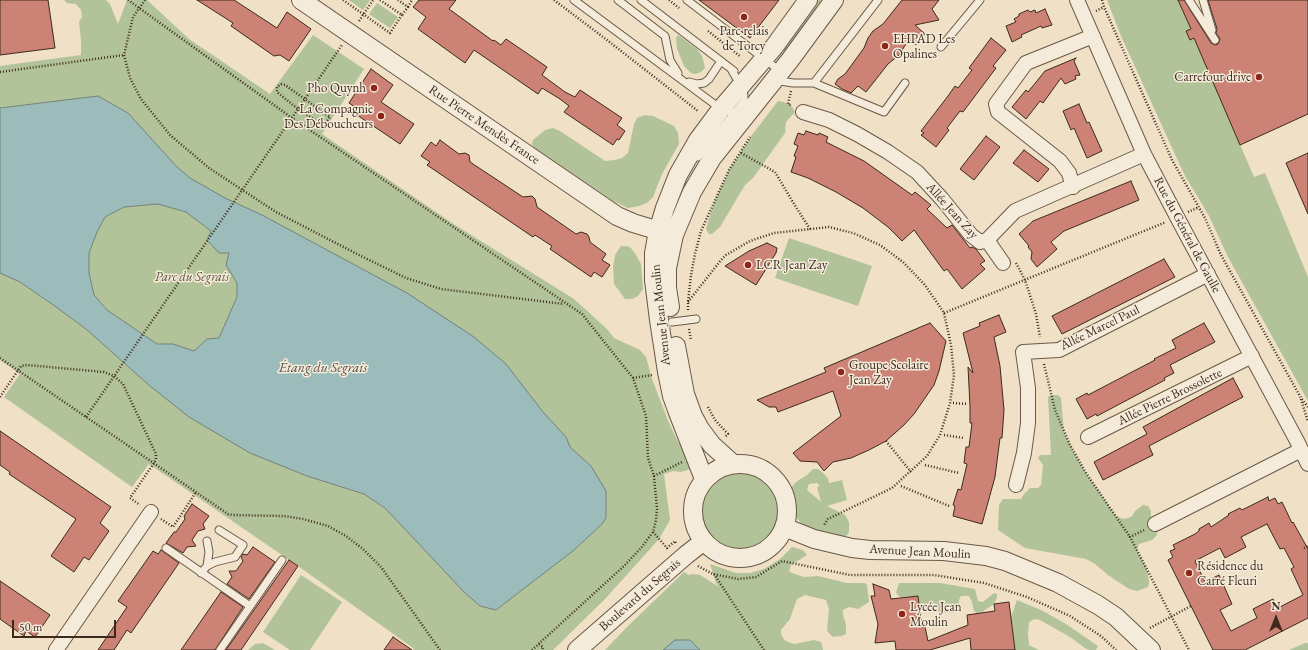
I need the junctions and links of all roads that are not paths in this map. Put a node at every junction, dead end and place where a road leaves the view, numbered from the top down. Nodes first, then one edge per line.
1 (301, 0) edge
2 (574, 0) edge
3 (618, 0) edge
4 (641, 0) edge
5 (687, 0) edge
6 (808, 0) edge
7 (834, 0) edge
8 (878, 0) edge
9 (980, 0) edge
10 (1077, 0) edge
11 (1189, 0) edge
12 (1203, 0) edge
13 (1093, 36) junction
14 (941, 47) dead end
15 (764, 59) junction
16 (721, 61) junction
17 (782, 78) junction
18 (683, 80) junction
19 (744, 82) junction
20 (814, 83) junction
21 (905, 83) dead end
22 (803, 112) road end
23 (733, 113) junction
24 (1144, 154) junction
25 (1073, 187) junction
26 (672, 211) dead end
27 (668, 228) junction
28 (987, 240) junction
29 (1009, 261) road end
30 (1208, 274) junction
31 (1252, 356) junction
32 (1088, 437) dead end
33 (1302, 450) junction
34 (732, 464) junction
35 (1308, 464) edge
36 (704, 479) junction
37 (1016, 485) dead end
38 (150, 512) dead end
39 (1155, 524) road end
40 (784, 527) junction
41 (219, 530) dead end
42 (207, 541) dead end
43 (704, 541) junction
44 (166, 548) dead end
45 (282, 560) dead end
46 (207, 566) junction
47 (201, 573) junction
48 (250, 606) junction
49 (56, 650) edge
50 (220, 650) edge
51 (577, 650) edge
52 (1151, 650) edge

1 - 27 street, Rue Pierre Mendès France
2 - 18 lane
3 - 18 lane
4 - 16 lane
5 - 15 lane
6 - 15 street, Avenue Jean Moulin
7 - 17 street, Avenue Jean Moulin
8 - 20 lane
9 - 14 lane
10 - 13 street, Rue du Général de Gaulle
11 - 12 lane
13 - 24 street, Rue du Général de Gaulle
13 - 25 street
15 - 17 lane
15 - 19 street, Avenue Jean Moulin
16 - 18 lane
16 - 19 lane
17 - 20 lane
17 - 23 street, Avenue Jean Moulin
18 - 23 lane
19 - 23 street, Avenue Jean Moulin
20 - 21 lane
22 - 28 street, Allée Jean Zay
23 - 26 lane
23 - 27 street, Avenue Jean Moulin
23 - 27 street, Avenue Jean Moulin
24 - 25 street, Allée Jean Zay
24 - 30 street, Rue du Général de Gaulle
25 - 28 street, Allée Jean Zay
27 - 34 street, Avenue Jean Moulin
27 - 36 street, Avenue Jean Moulin
28 - 29 street
30 - 31 street, Rue du Général de Gaulle
30 - 37 street, Allée Marcel Paul
31 - 32 street, Allée Pierre Brossolette
31 - 33 street, Rue du Général de Gaulle
33 - 35 street, Rue du Général de Gaulle
33 - 39 street
34 - 36 street
34 - 40 street
36 - 43 street
38 - 49 street
40 - 43 street
40 - 52 street, Avenue Jean Moulin
41 - 46 lane
42 - 46 lane
43 - 51 street, Boulevard du Segrais
44 - 47 lane
45 - 48 lane
46 - 47 lane
47 - 48 lane
48 - 50 lane

